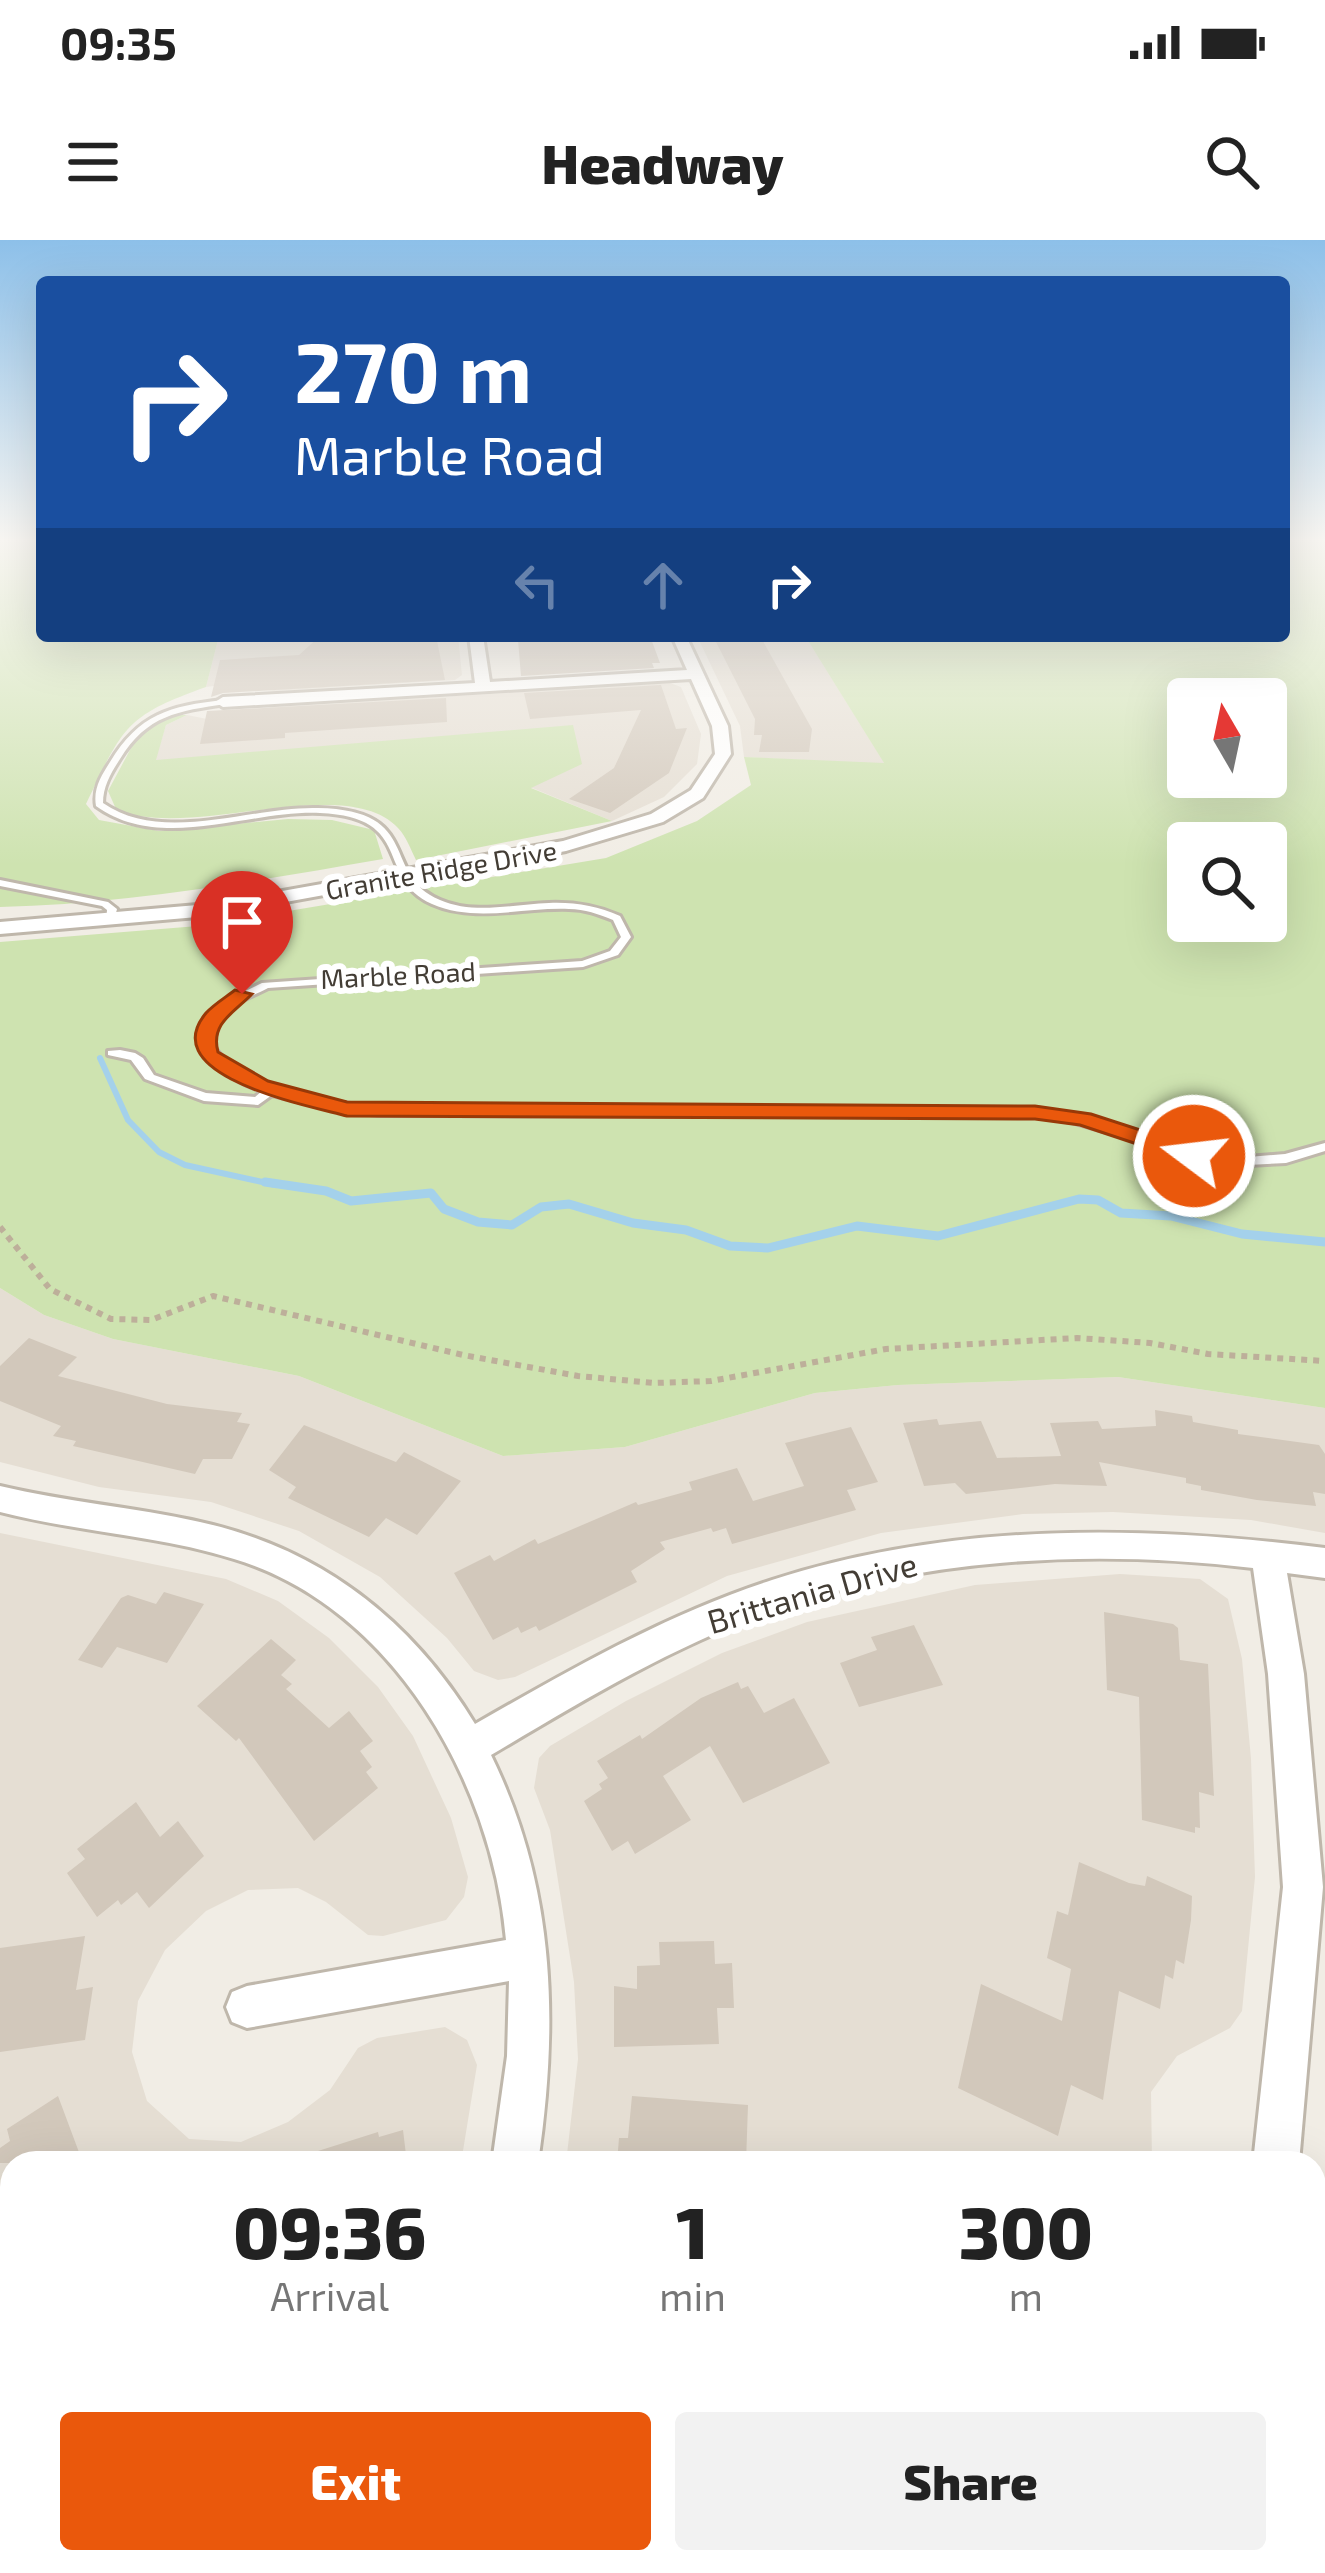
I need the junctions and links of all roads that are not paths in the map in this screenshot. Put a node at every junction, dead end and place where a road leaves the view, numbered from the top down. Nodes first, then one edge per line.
1 (478, 648) edge
2 (684, 648) edge
3 (696, 674) junction
4 (483, 686) junction
5 (223, 702) joint
6 (409, 875) junction
7 (0, 883) edge
8 (109, 921) junction
9 (0, 928) edge
10 (112, 1053) dead end
11 (272, 1089) junction
12 (1325, 1147) edge
13 (0, 1498) edge
14 (1267, 1554) junction
15 (1325, 1563) edge
16 (470, 1747) junction
17 (528, 1958) junction
18 (247, 2007) dead end
19 (516, 2151) edge
20 (1277, 2151) edge

1 - 4 street
2 - 3 street, Granite Ridge Drive
3 - 4 street
3 - 6 street, Granite Ridge Drive
4 - 5 street
5 - 6 lane, Marble Road
6 - 8 street, Granite Ridge Drive
6 - 11 lane, Marble Road
7 - 8 lane
8 - 9 street, Granite Ridge Drive
10 - 11 lane
11 - 12 lane, Marble Road
13 - 16 street
14 - 15 street, Brittania Drive
14 - 16 street, Brittania Drive
14 - 20 street
16 - 17 street
17 - 18 street
17 - 19 street

